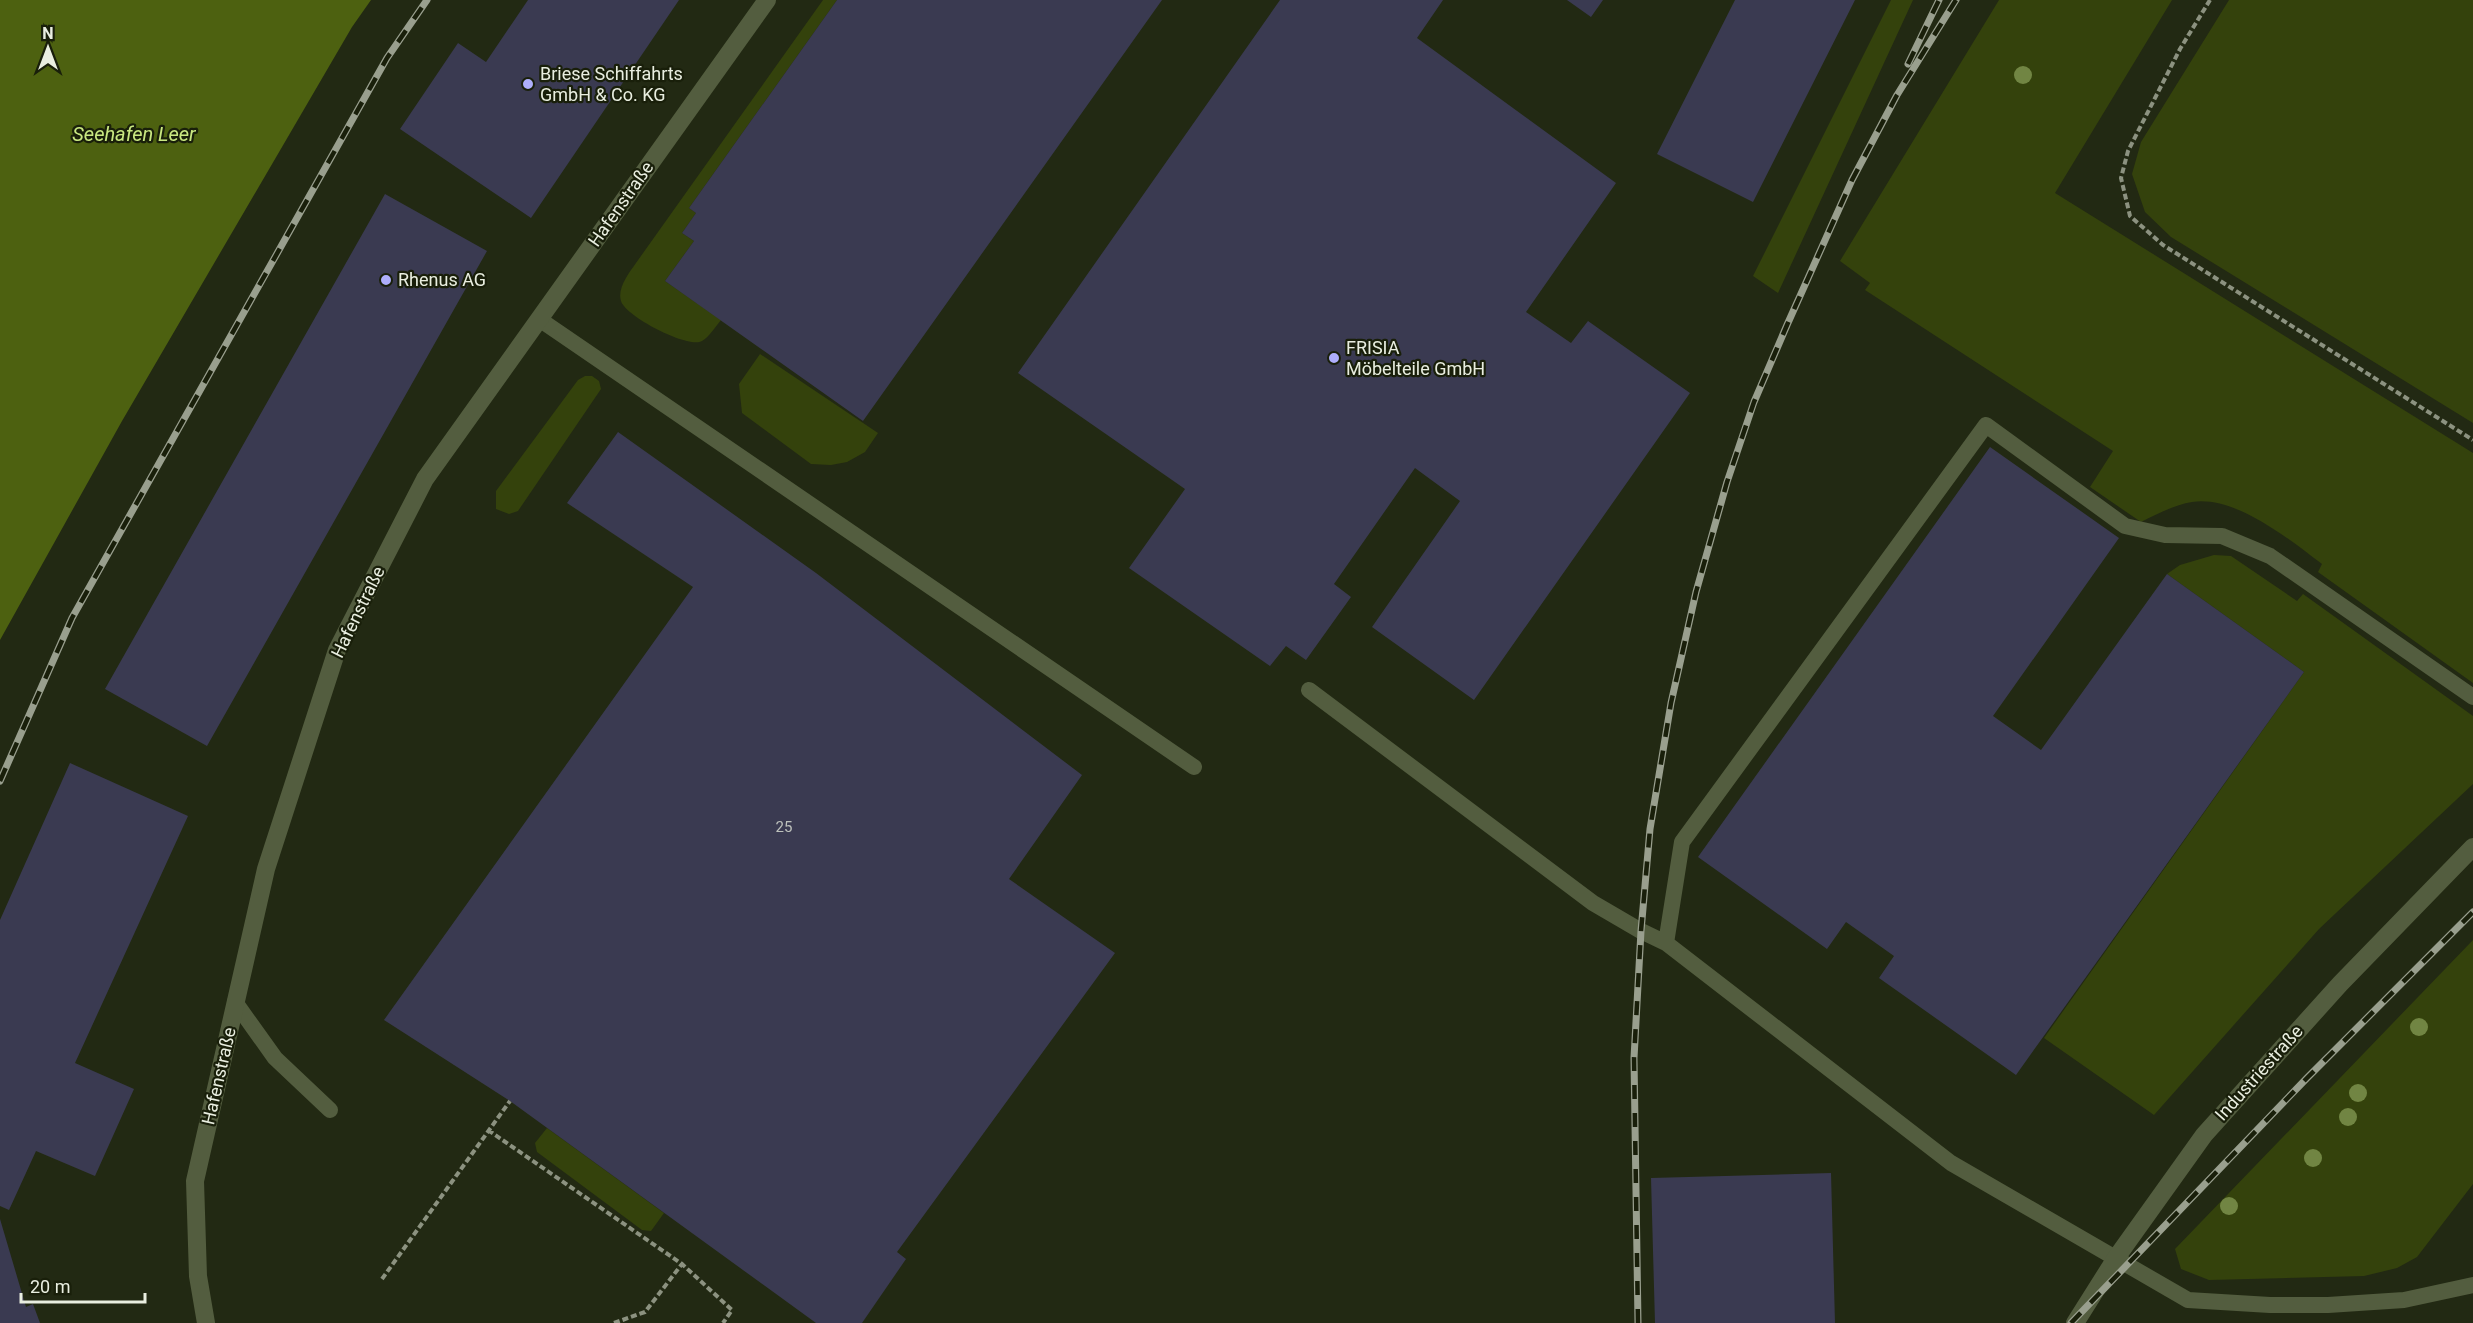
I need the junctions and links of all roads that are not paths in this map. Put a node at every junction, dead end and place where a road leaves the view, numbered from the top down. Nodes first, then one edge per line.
1 (767, 0) edge
2 (540, 319) junction
3 (1309, 690) dead end
4 (2473, 697) edge
5 (1194, 767) dead end
6 (2473, 847) edge
7 (1666, 943) junction
8 (235, 1002) junction
9 (330, 1110) dead end
10 (2116, 1258) junction
11 (2473, 1285) edge
12 (206, 1323) edge
13 (2075, 1323) edge

1 - 2 street, Hafenstraße
2 - 5 lane
2 - 8 street, Hafenstraße
3 - 7 lane
4 - 7 lane
6 - 10 street, Industriestraße
7 - 10 lane
8 - 9 lane
8 - 12 street, Hafenstraße
10 - 11 lane
10 - 13 street, Industriestraße

